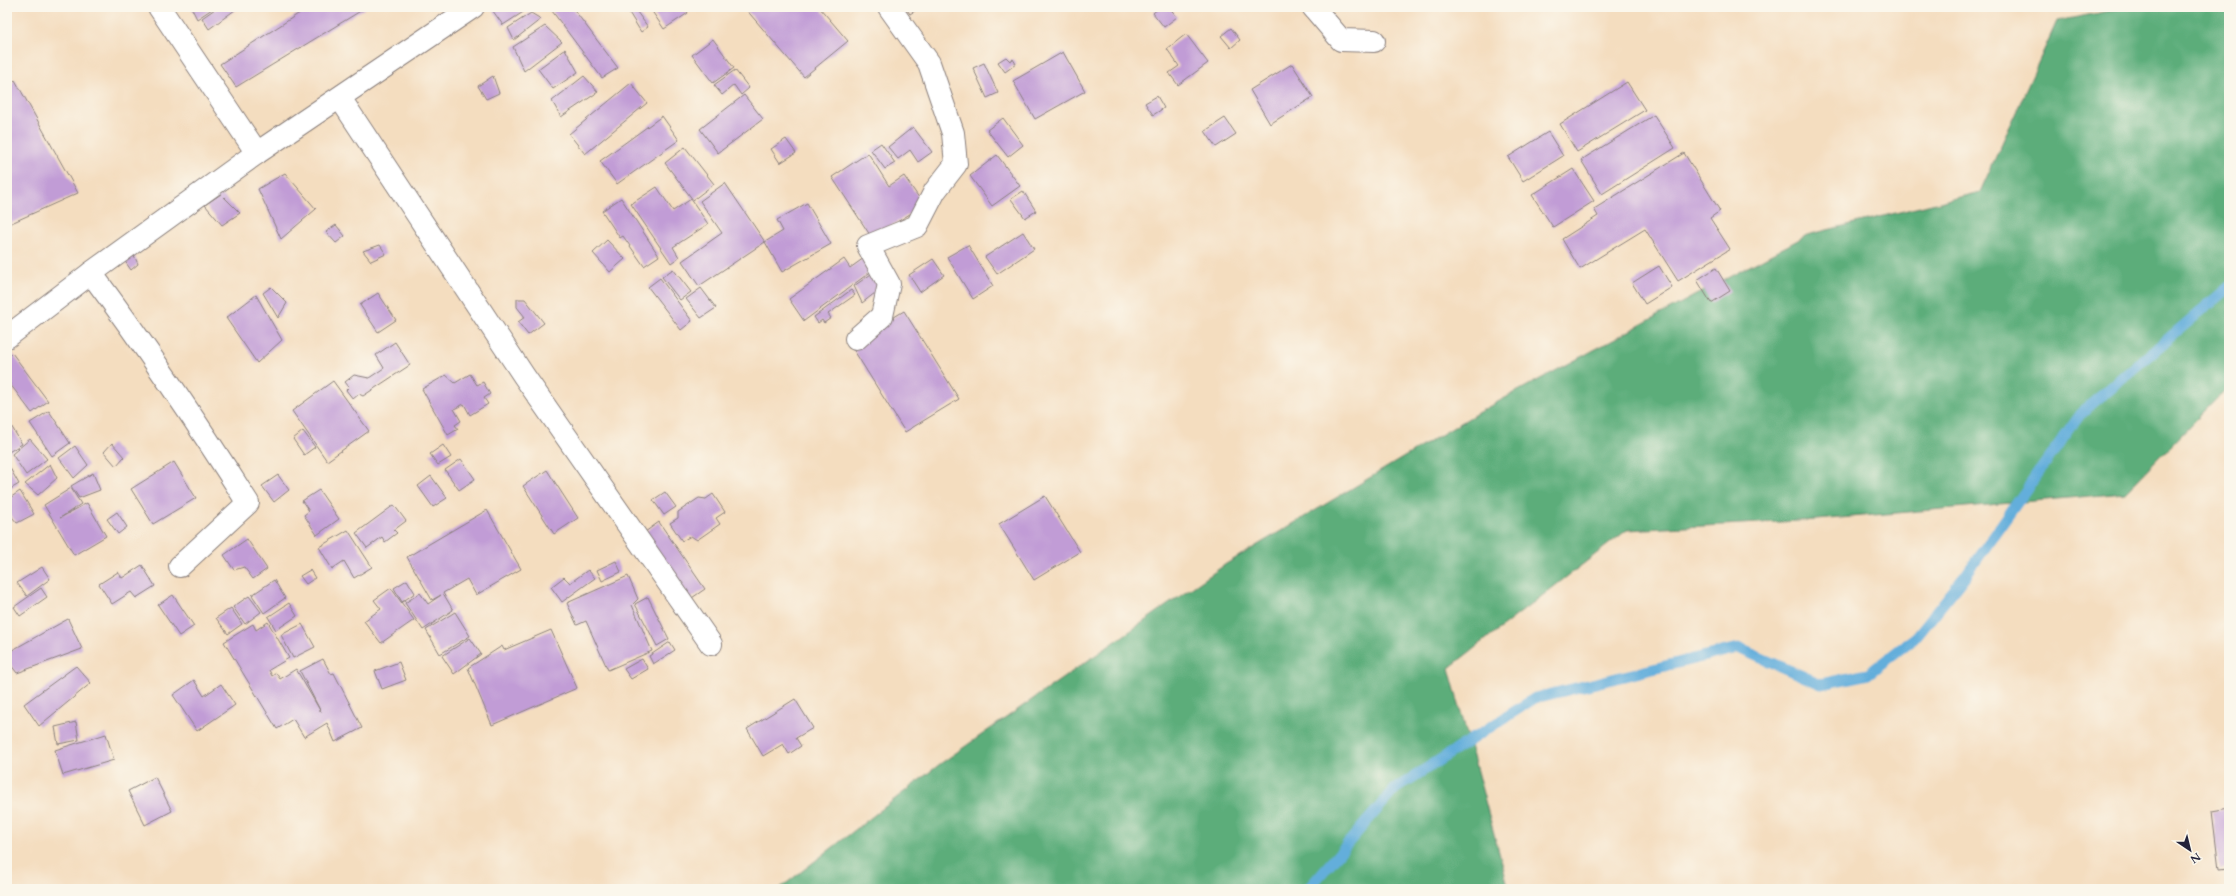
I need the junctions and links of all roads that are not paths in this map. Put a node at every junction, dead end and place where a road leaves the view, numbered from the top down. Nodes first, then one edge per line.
1 (159, 7) edge
2 (474, 7) edge
3 (889, 7) edge
4 (1312, 7) edge
5 (1374, 41) dead end
6 (340, 98) junction
7 (257, 153) junction
8 (91, 273) junction
9 (7, 337) edge
10 (856, 338) dead end
11 (180, 566) dead end
12 (711, 644) dead end

1 - 7 street
2 - 6 street
3 - 10 street
4 - 5 street
6 - 7 street
6 - 12 street
7 - 8 street
8 - 9 street
8 - 11 street

